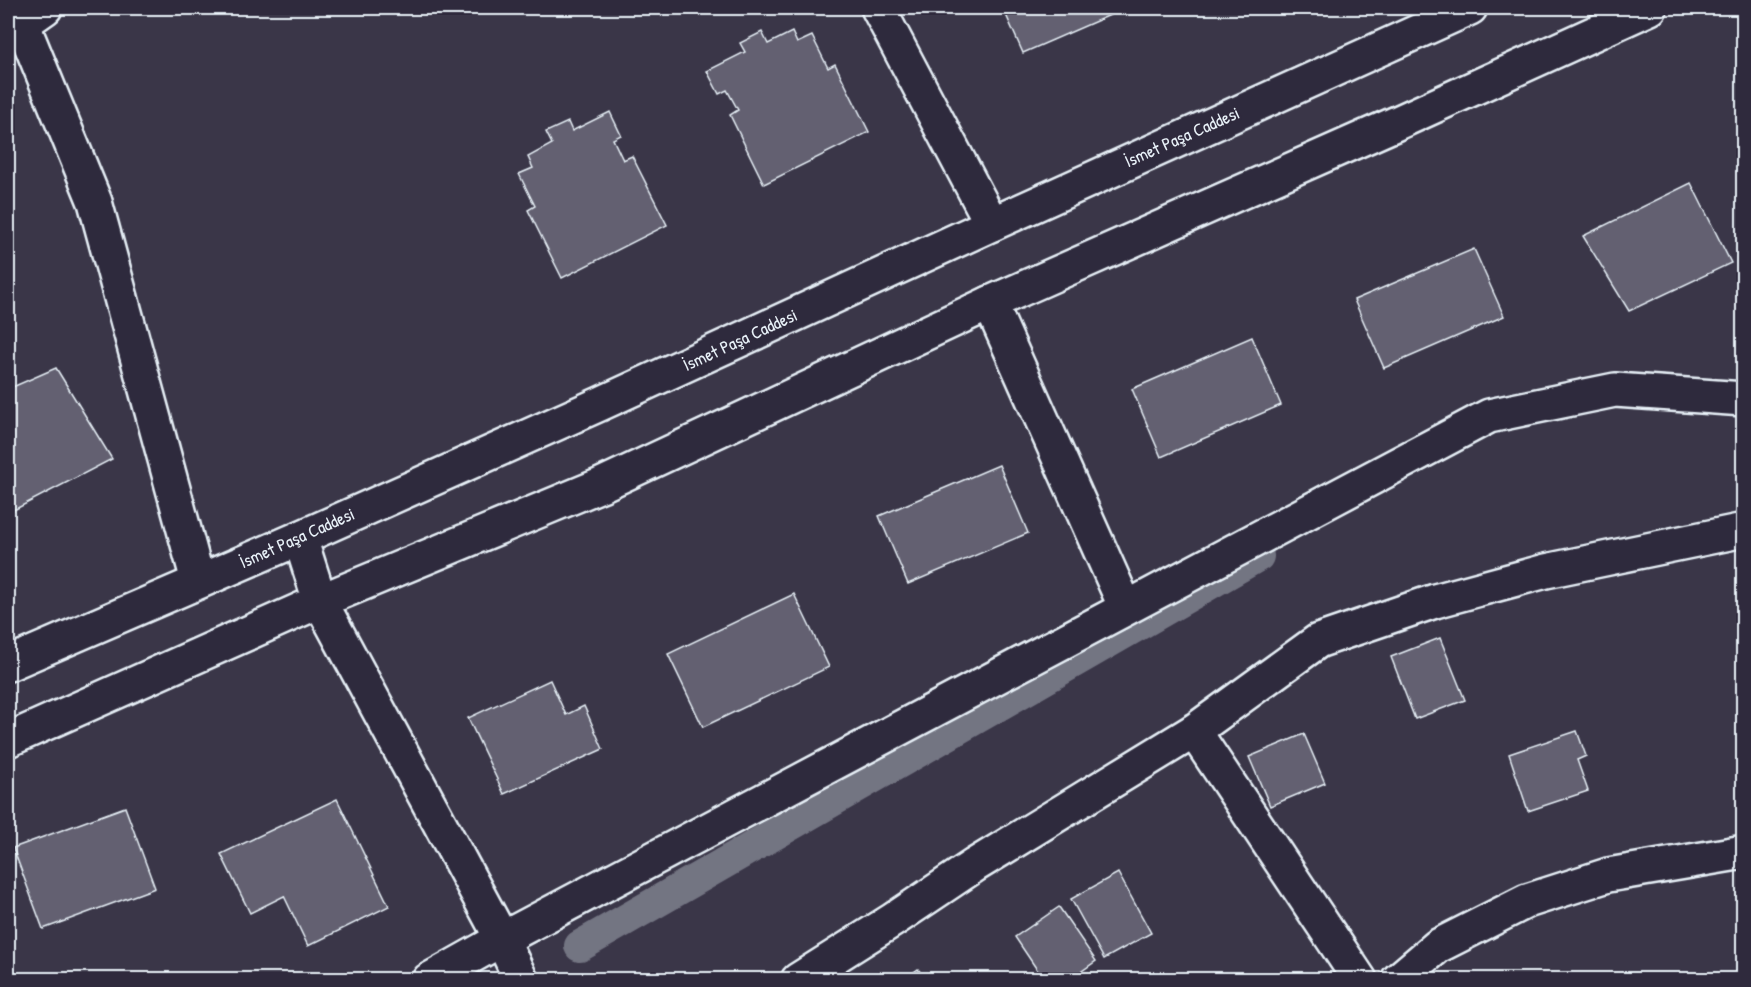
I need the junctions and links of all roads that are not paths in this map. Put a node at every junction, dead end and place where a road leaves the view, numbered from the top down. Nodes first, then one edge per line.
1 (878, 8) edge
2 (1470, 8) edge
3 (1650, 8) edge
4 (25, 22) edge
5 (992, 224) junction
6 (990, 303) junction
7 (1743, 399) edge
8 (1743, 530) edge
9 (300, 538) junction
10 (198, 581) junction
11 (320, 601) junction
12 (1126, 608) junction
13 (8, 664) edge
14 (1194, 731) junction
15 (8, 740) edge
16 (1743, 852) edge
17 (502, 939) junction
18 (429, 980) edge
19 (521, 980) edge
20 (798, 980) edge
21 (1360, 980) edge
22 (1398, 980) edge

1 - 5 street
2 - 5 street, İsmet Paşa Caddesi
3 - 6 street
4 - 10 street
5 - 9 street, İsmet Paşa Caddesi
6 - 11 street
6 - 12 street
7 - 12 street
8 - 14 street
9 - 10 street, İsmet Paşa Caddesi
9 - 11 street
10 - 13 street, İsmet Paşa Caddesi
11 - 15 street
11 - 17 street
12 - 17 street
14 - 20 street
14 - 21 street
16 - 22 street
17 - 18 street
17 - 19 street

